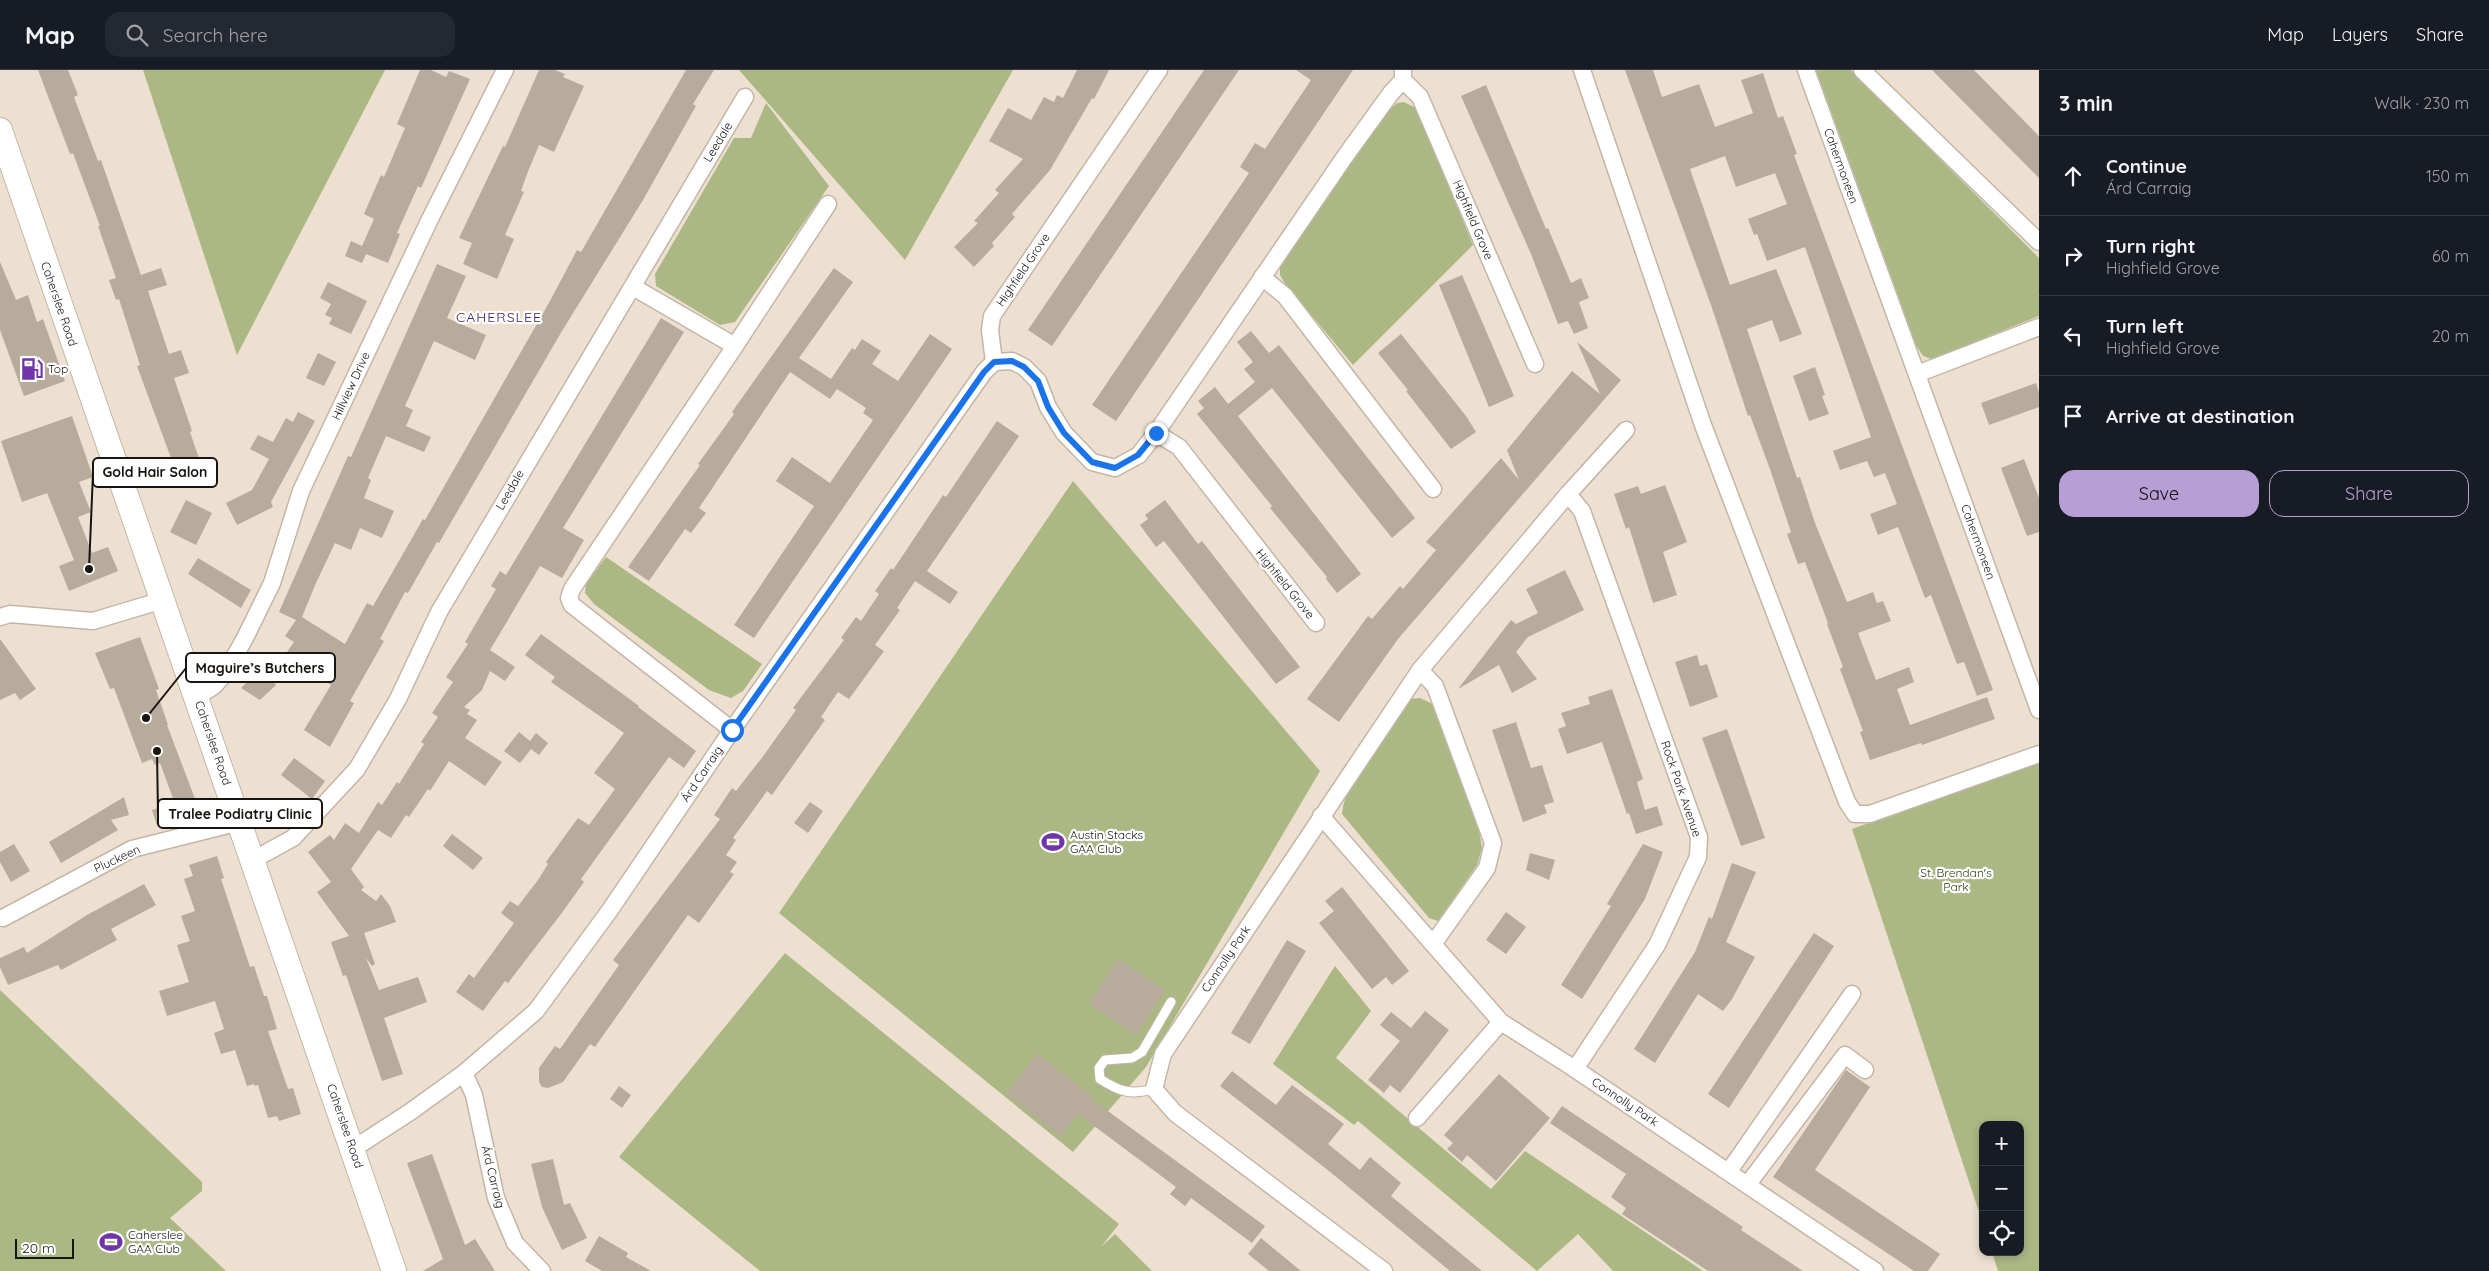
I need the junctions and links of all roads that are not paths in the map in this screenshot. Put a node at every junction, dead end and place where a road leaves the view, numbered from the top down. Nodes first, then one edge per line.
1 (505, 70) edge
2 (1158, 70) edge
3 (1582, 70) edge
4 (1806, 70) edge
5 (1862, 70) edge
6 (1403, 75) edge
7 (745, 96) dead end
8 (0, 130) edge
9 (828, 204) dead end
10 (2039, 242) edge
11 (1262, 277) junction
12 (633, 287) junction
13 (2039, 327) edge
14 (735, 346) junction
15 (994, 362) junction
16 (1535, 364) dead end
17 (1917, 374) junction
18 (1626, 430) dead end
19 (1156, 433) junction
20 (1433, 488) dead end
21 (1568, 494) junction
22 (163, 600) junction
23 (0, 617) edge
24 (1316, 623) dead end
25 (1420, 670) junction
26 (197, 696) junction
27 (2039, 710) edge
28 (732, 730) junction
29 (2039, 754) edge
30 (1320, 816) junction
31 (240, 822) junction
32 (253, 860) junction
33 (3, 918) dead end
34 (1433, 944) junction
35 (1852, 994) dead end
36 (1171, 1002) dead end
37 (1501, 1022) junction
38 (1575, 1069) junction
39 (1865, 1070) dead end
40 (464, 1073) junction
41 (1154, 1089) junction
42 (1417, 1118) dead end
43 (352, 1149) junction
44 (1728, 1171) junction
45 (1748, 1184) junction
46 (394, 1271) edge
47 (542, 1271) edge
48 (1384, 1271) edge
49 (1875, 1271) edge

1 - 26 street, Hillview Drive
2 - 15 street, Highfield Grove
3 - 29 street
4 - 17 street, Cahermoneen
5 - 10 street
6 - 11 street, Highfield Grove
6 - 16 street, Highfield Grove
7 - 12 street, Leedale
8 - 22 main road, Caherslee Road
9 - 14 street
11 - 19 street, Highfield Grove
11 - 20 street
12 - 14 street
12 - 32 street, Leedale
13 - 17 street
14 - 28 street
15 - 19 street, Highfield Grove
15 - 28 street, Árd Carraig
17 - 27 street, Cahermoneen
18 - 21 street
19 - 24 street, Highfield Grove
21 - 25 street
21 - 38 street, Rock Park Avenue
22 - 23 street
22 - 26 main road, Caherslee Road
25 - 30 street
25 - 34 street
26 - 31 main road, Caherslee Road
28 - 40 street, Árd Carraig
30 - 34 street, Connolly Park
30 - 41 street, Connolly Park
31 - 32 main road, Caherslee Road
31 - 33 street, Pluckeen
32 - 43 main road, Caherslee Road
34 - 37 street, Connolly Park
35 - 44 street
36 - 41 lane
37 - 38 street, Connolly Park
37 - 42 street
38 - 44 street, Connolly Park
39 - 45 street
40 - 43 street, Árd Carraig
40 - 47 street, Árd Carraig
41 - 48 street
43 - 46 main road, Caherslee Road
44 - 45 street, Connolly Park
45 - 49 street, Connolly Park

